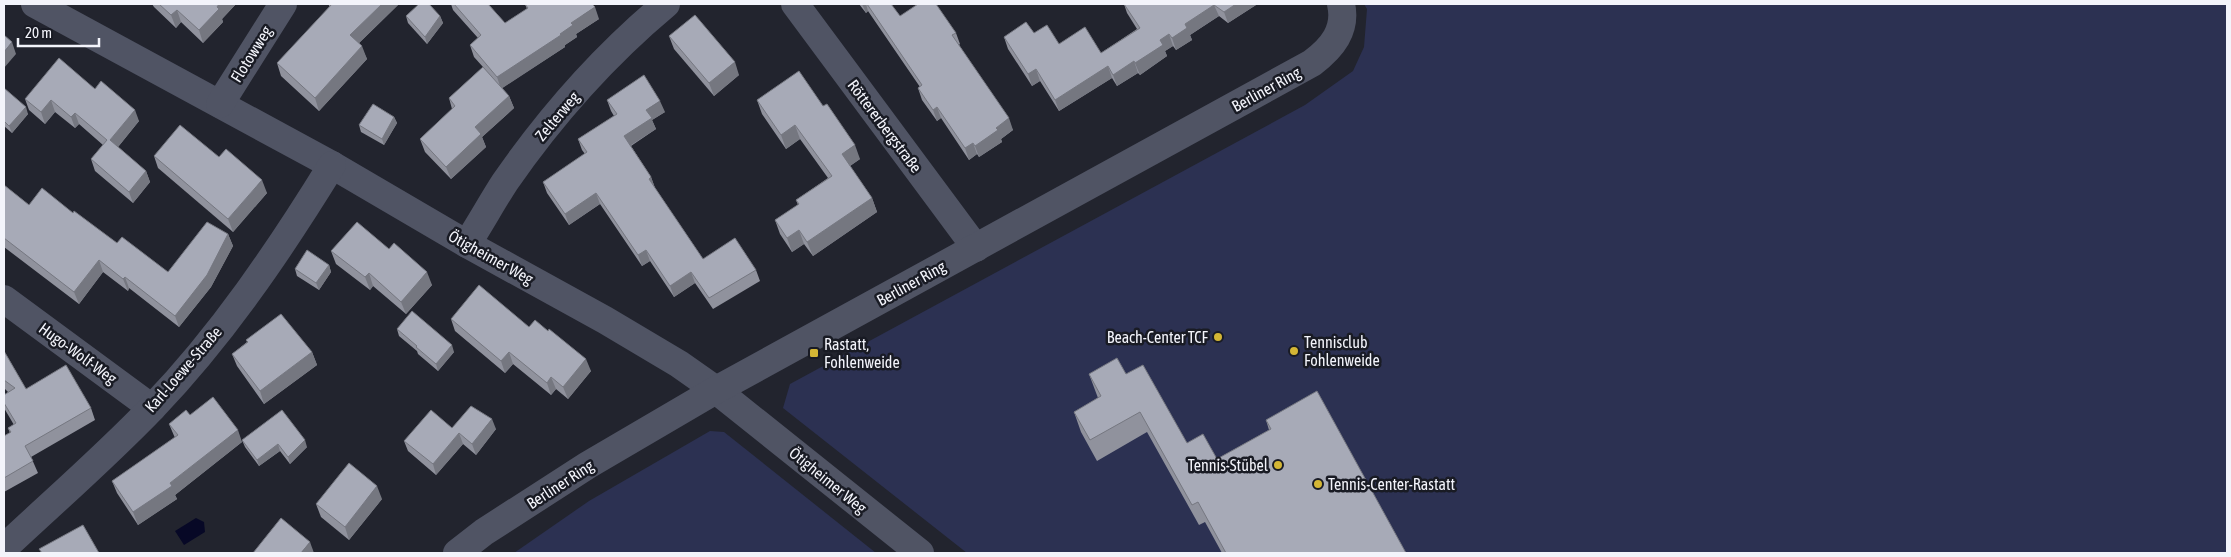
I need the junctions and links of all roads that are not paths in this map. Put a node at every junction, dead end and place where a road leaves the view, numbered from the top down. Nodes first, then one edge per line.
1 (35, 4) edge
2 (283, 4) edge
3 (666, 4) edge
4 (795, 4) edge
5 (1341, 4) edge
6 (220, 104) junction
7 (332, 165) junction
8 (468, 244) junction
9 (976, 248) junction
10 (4, 299) edge
11 (716, 390) junction
12 (152, 408) junction
13 (4, 548) edge
14 (457, 553) edge
15 (920, 553) edge

1 - 6 street, Ötigheimer Weg
2 - 6 street, Flotowweg
3 - 8 street, Zelterweg
4 - 9 street, Röttererbergstraße
5 - 9 street, Berliner Ring
6 - 7 street, Ötigheimer Weg
7 - 8 street, Ötigheimer Weg
7 - 12 street, Karl-Loewe-Straße
8 - 11 street, Ötigheimer Weg
9 - 11 street, Berliner Ring
10 - 12 street, Hugo-Wolf-Weg
11 - 14 street, Berliner Ring
11 - 15 street, Ötigheimer Weg
12 - 13 street, Karl-Loewe-Straße

